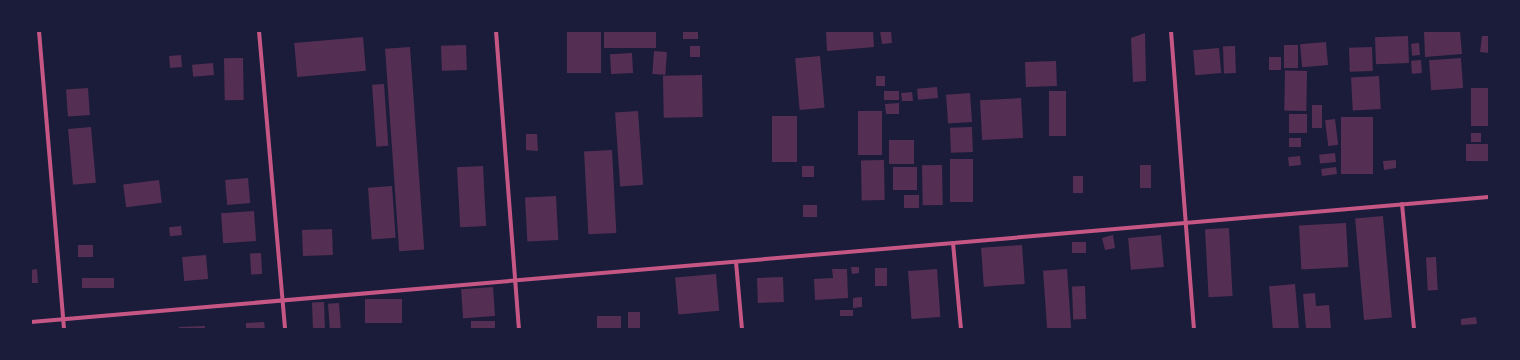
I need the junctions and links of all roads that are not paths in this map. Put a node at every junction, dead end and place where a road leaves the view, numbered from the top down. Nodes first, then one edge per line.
1 (38, 31) edge
2 (260, 31) edge
3 (496, 31) edge
4 (1171, 31) edge
5 (1489, 197) edge
6 (1402, 204) junction
7 (1186, 223) junction
8 (953, 243) junction
9 (736, 262) junction
10 (515, 280) junction
11 (282, 300) junction
12 (63, 319) junction
13 (31, 322) edge
14 (64, 329) edge
15 (285, 329) edge
16 (519, 329) edge
17 (742, 329) edge
18 (961, 329) edge
19 (1194, 329) edge
20 (1414, 329) edge

1 - 12 street
2 - 11 street
3 - 10 street
4 - 7 street
5 - 6 street
6 - 7 street
6 - 20 street
7 - 8 street
7 - 19 street
8 - 9 street
8 - 18 street
9 - 10 street
9 - 17 street
10 - 11 street
10 - 16 street
11 - 12 street
11 - 15 street
12 - 13 street
12 - 14 street

